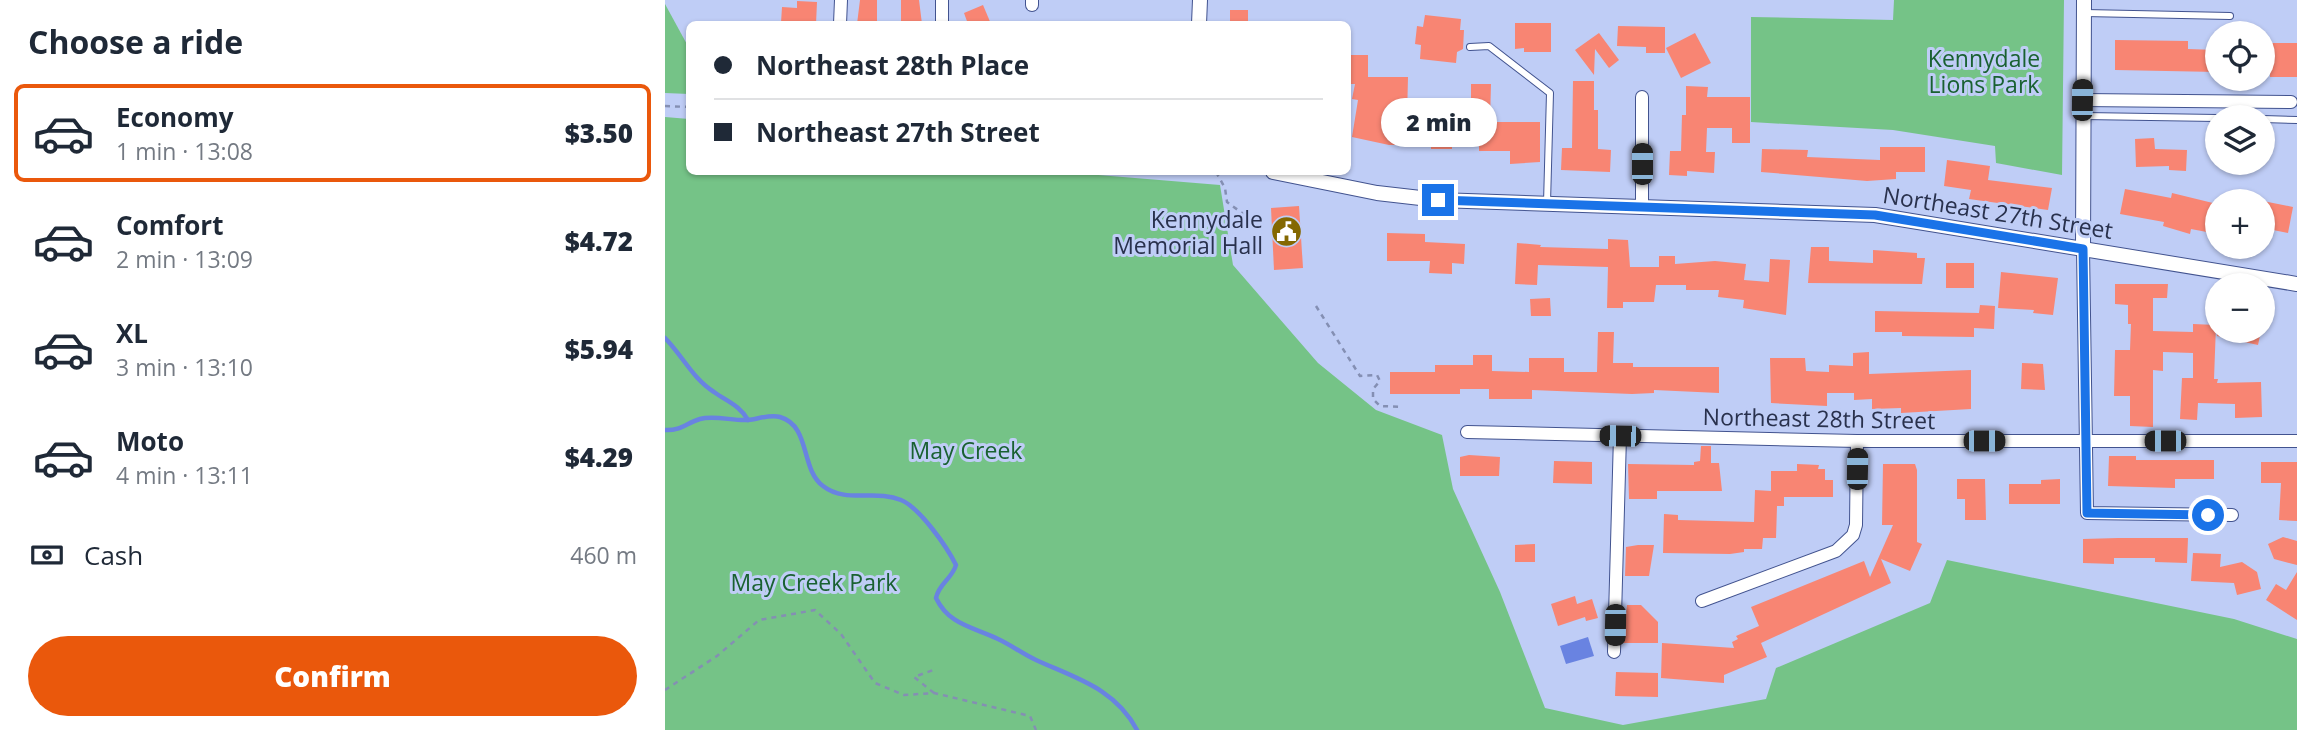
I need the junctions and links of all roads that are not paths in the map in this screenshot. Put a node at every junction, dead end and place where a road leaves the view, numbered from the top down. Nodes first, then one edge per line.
1 (841, 0) edge
2 (942, 0) edge
3 (1200, 0) edge
4 (2084, 6) edge
5 (2230, 16) dead end
6 (840, 21) edge
7 (942, 21) edge
8 (1199, 21) edge
9 (1470, 47) dead end
10 (1642, 97) dead end
11 (2082, 100) junction
12 (2291, 102) dead end
13 (2083, 116) junction
14 (2205, 118) edge
15 (2275, 119) edge
16 (2297, 120) edge
17 (1289, 175) edge
18 (1547, 205) junction
19 (1642, 208) junction
20 (2083, 249) junction
21 (2297, 284) edge
22 (1467, 432) dead end
23 (1620, 436) junction
24 (2086, 440) junction
25 (1857, 441) junction
26 (2297, 441) edge
27 (2232, 515) dead end
28 (1702, 601) dead end
29 (1614, 652) dead end

1 - 6 street
2 - 7 street
3 - 8 street
4 - 5 lane
4 - 11 street
9 - 18 lane
10 - 19 street
11 - 12 street
11 - 13 street
13 - 14 lane
13 - 20 street
15 - 16 lane
17 - 18 street, Northeast 27th Street
18 - 19 street, Northeast 27th Street
19 - 20 street, Northeast 27th Street
20 - 21 street, Northeast 27th Street
20 - 24 street
22 - 23 street, Northeast 28th Street
23 - 25 street, Northeast 28th Street
23 - 29 street
24 - 25 street, Northeast 28th Street
24 - 26 street, Northeast 28th Street
24 - 27 street
25 - 28 street

